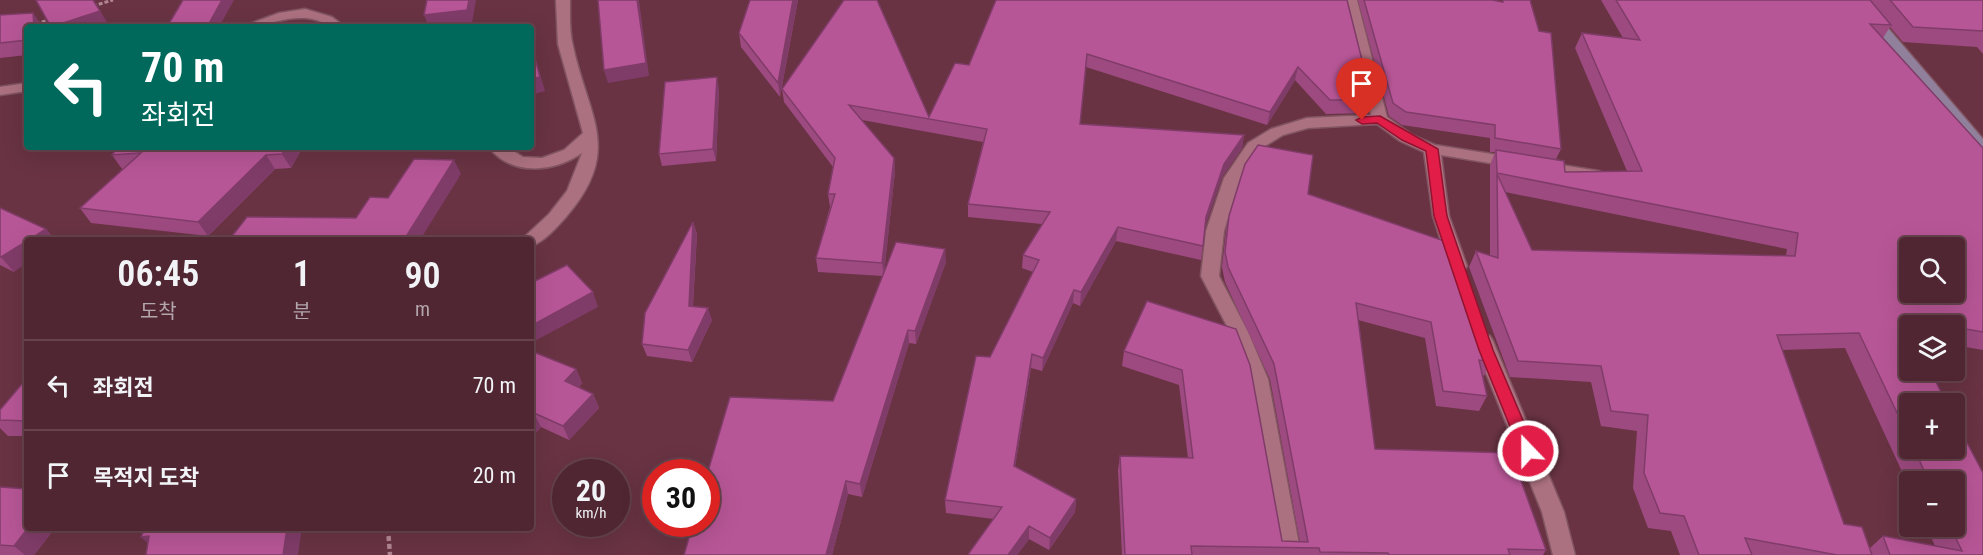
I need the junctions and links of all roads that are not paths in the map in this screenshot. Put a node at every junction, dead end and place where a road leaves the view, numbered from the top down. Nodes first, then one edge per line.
1 (563, 0) edge
2 (1857, 0) edge
3 (1346, 2) edge
4 (258, 24) edge
5 (334, 24) edge
6 (24, 88) edge
7 (0, 92) edge
8 (1380, 119) junction
9 (591, 133) junction
10 (1432, 149) junction
11 (1983, 149) edge
12 (501, 150) edge
13 (1610, 178) edge
14 (534, 237) edge
15 (1463, 283) edge
16 (1478, 327) edge
17 (1290, 555) edge
18 (1564, 555) edge

1 - 9 street
2 - 11 street
3 - 8 street
4 - 5 street
6 - 7 street
8 - 10 street
8 - 17 street
9 - 12 street
9 - 14 street
10 - 13 street
10 - 15 street
16 - 18 street

